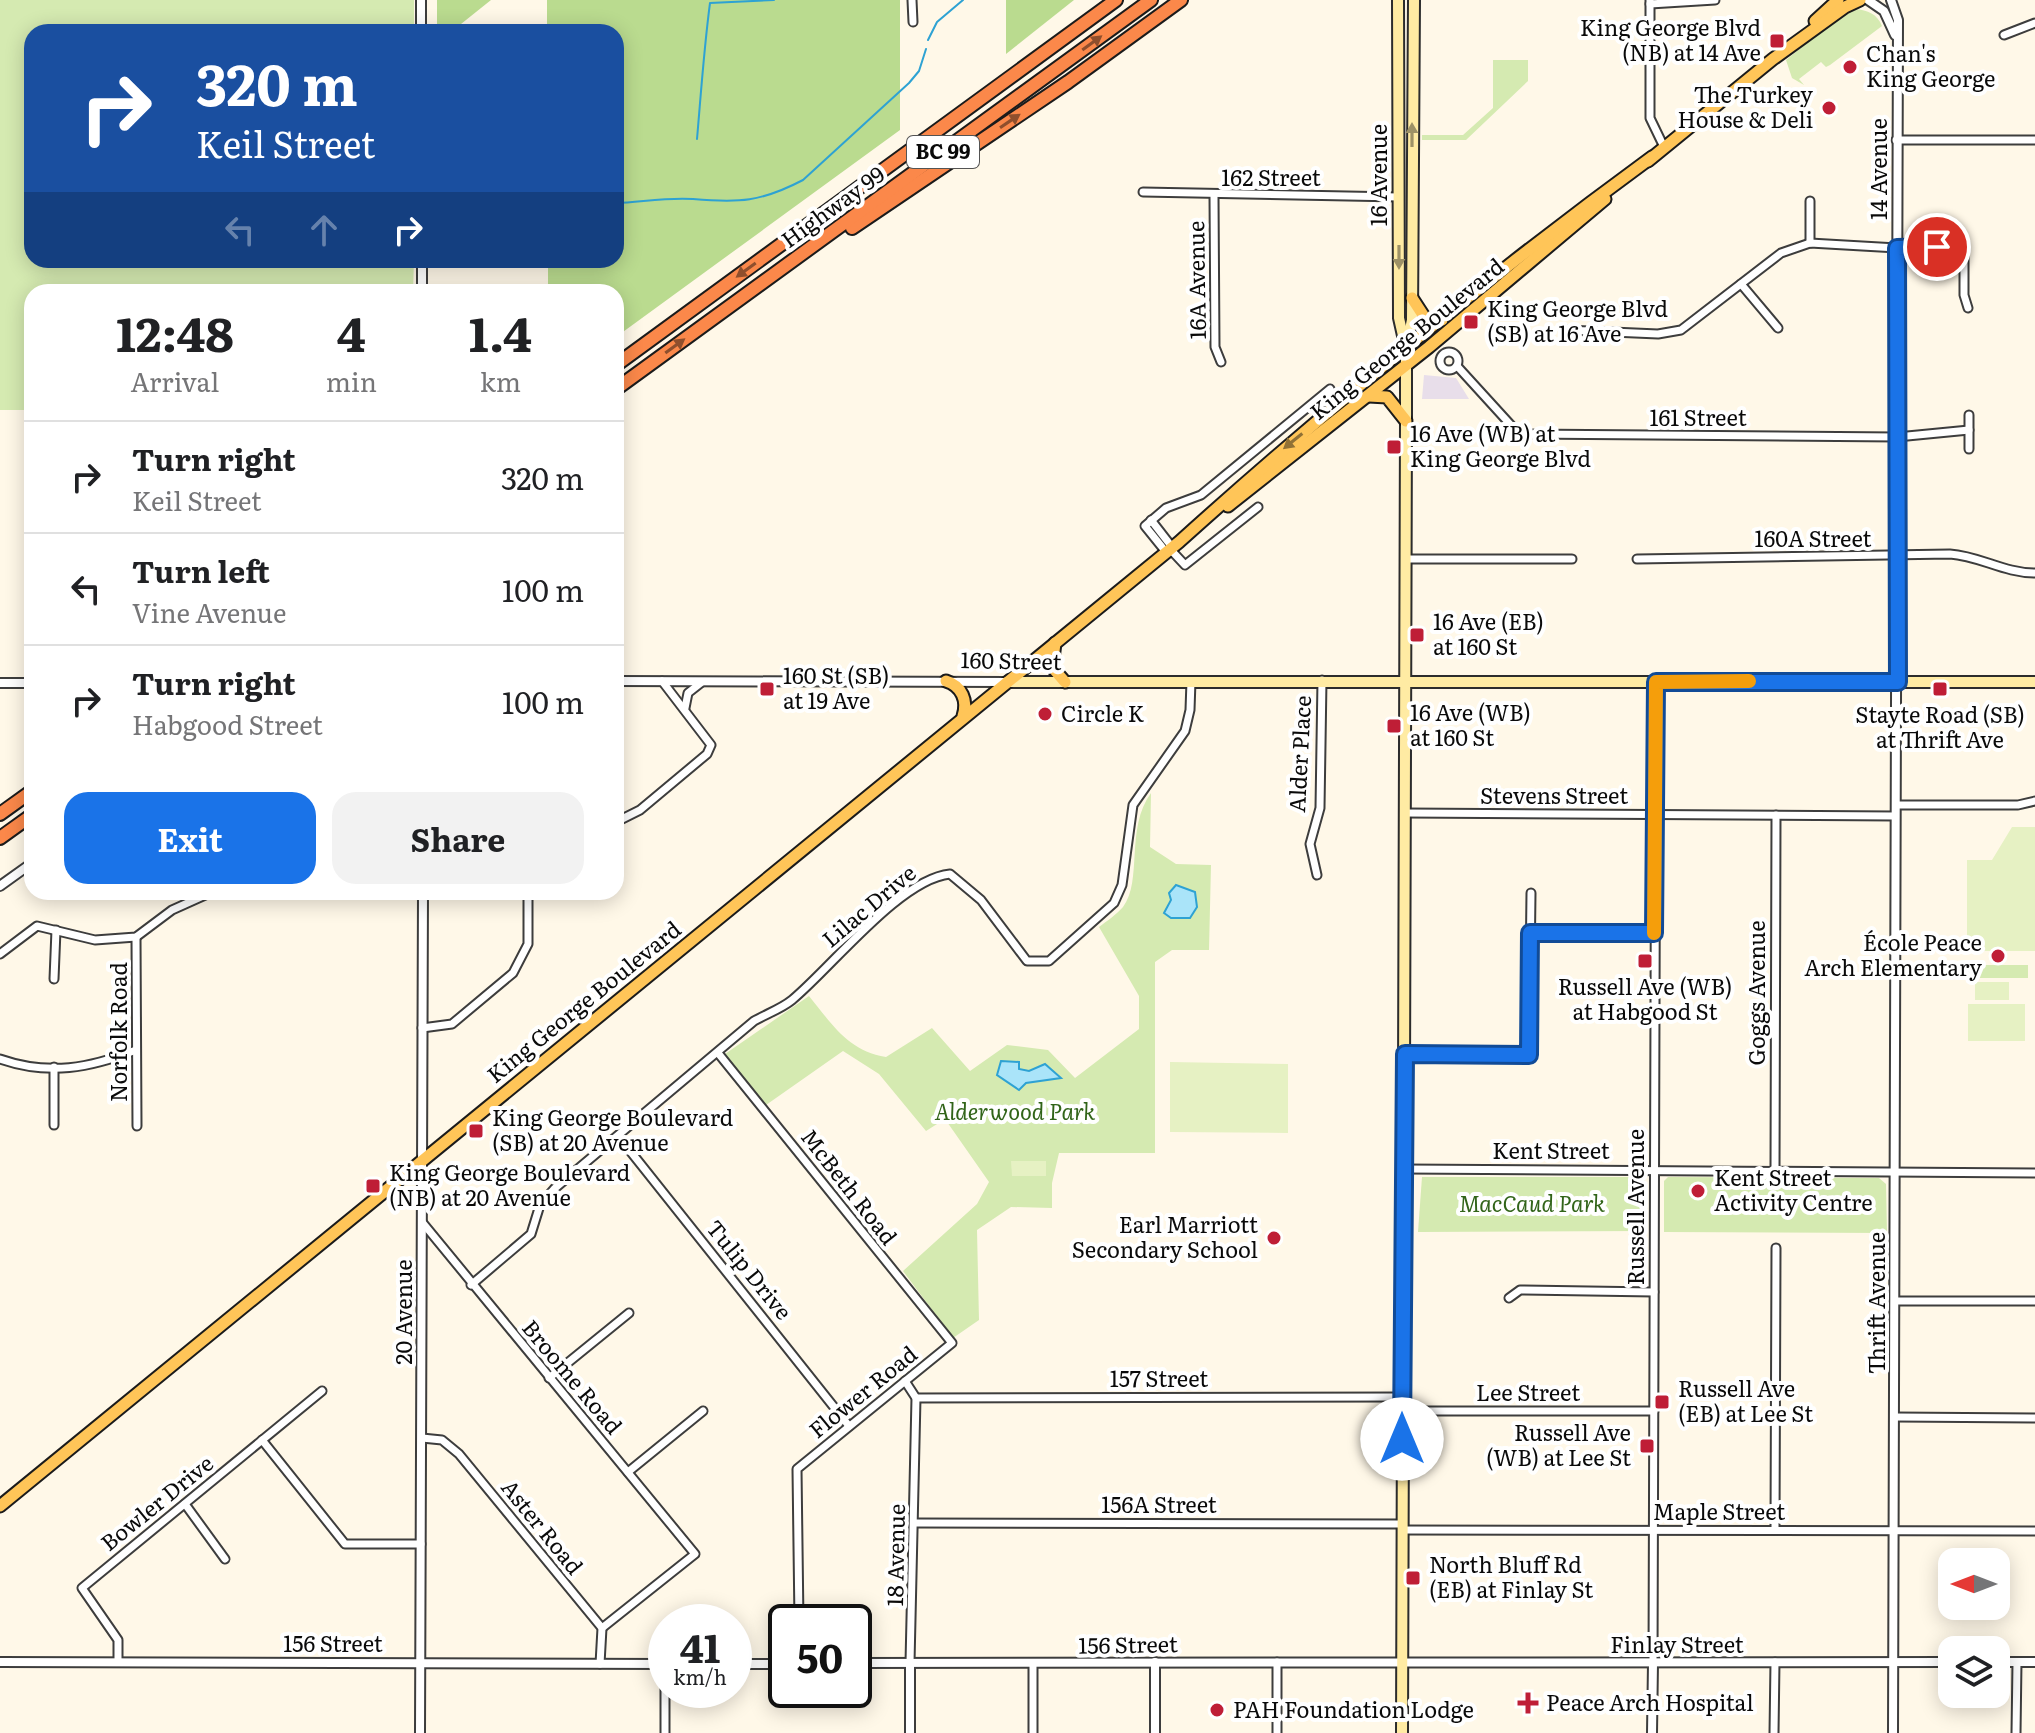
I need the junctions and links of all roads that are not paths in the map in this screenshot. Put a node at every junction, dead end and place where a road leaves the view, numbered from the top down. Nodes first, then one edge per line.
1 (421, 0) edge
2 (912, 0) edge
3 (1102, 0) edge
4 (1116, 0) edge
5 (1151, 0) edge
6 (1181, 0) edge
7 (1398, 0) edge
8 (1414, 0) edge
9 (1715, 0) edge
10 (1838, 0) edge
11 (1866, 0) edge
12 (1891, 0) edge
13 (1650, 2) edge
14 (913, 22) dead end
15 (2035, 23) edge
16 (421, 24) edge
17 (2004, 35) dead end
18 (1897, 40) junction
19 (1399, 43) junction
20 (1773, 59) junction
21 (1412, 80) junction
22 (968, 108) junction
23 (1896, 140) junction
24 (2035, 140) edge
25 (1664, 147) junction
26 (1652, 157) junction
27 (1143, 192) dead end
28 (1214, 196) junction
29 (1399, 197) junction
30 (1810, 201) dead end
31 (1412, 213) junction
32 (1810, 243) junction
33 (1897, 248) junction
34 (1741, 284) junction
35 (1412, 298) junction
36 (735, 303) junction
37 (1968, 308) dead end
38 (1442, 320) junction
39 (1778, 328) dead end
40 (1566, 330) dead end
41 (1406, 349) junction
42 (624, 359) edge
43 (1221, 362) dead end
44 (1406, 366) junction
45 (1457, 366) dead end
46 (624, 383) edge
47 (1330, 389) dead end
48 (1368, 396) junction
49 (1969, 415) dead end
50 (1406, 421) junction
51 (1969, 430) junction
52 (1897, 437) junction
53 (1969, 449) dead end
54 (1258, 507) dead end
55 (1172, 547) junction
56 (1897, 557) junction
57 (1406, 559) junction
58 (1572, 559) dead end
59 (1637, 559) dead end
60 (2035, 573) edge
61 (1055, 642) junction
62 (1322, 680) junction
63 (624, 681) edge
64 (662, 681) junction
65 (706, 681) junction
66 (946, 681) junction
67 (1191, 681) junction
68 (1406, 681) junction
69 (1007, 682) junction
70 (1065, 682) junction
71 (1656, 682) junction
72 (1898, 682) junction
73 (2035, 682) edge
74 (0, 683) edge
75 (24, 683) edge
76 (685, 708) junction
77 (963, 717) junction
78 (24, 797) edge
79 (2035, 801) edge
80 (1896, 805) junction
81 (1405, 813) junction
82 (0, 814) edge
83 (1655, 815) junction
84 (1776, 815) junction
85 (1895, 816) junction
86 (624, 818) edge
87 (24, 821) edge
88 (0, 838) edge
89 (24, 869) edge
90 (1317, 875) dead end
91 (0, 886) edge
92 (1531, 893) dead end
93 (194, 900) edge
94 (423, 900) edge
95 (528, 900) edge
96 (56, 930) junction
97 (1530, 933) junction
98 (1654, 933) junction
99 (136, 937) junction
100 (0, 954) edge
101 (54, 979) dead end
102 (422, 1028) junction
103 (136, 1050) junction
104 (718, 1053) junction
105 (1405, 1054) junction
106 (0, 1059) edge
107 (54, 1067) junction
108 (54, 1125) dead end
109 (137, 1126) dead end
110 (619, 1137) junction
111 (422, 1160) junction
112 (1404, 1169) junction
113 (1654, 1169) junction
114 (1775, 1170) junction
115 (1895, 1171) junction
116 (2035, 1173) edge
117 (422, 1222) junction
118 (1776, 1248) dead end
119 (471, 1285) junction
120 (1654, 1292) junction
121 (1509, 1298) dead end
122 (1895, 1301) junction
123 (2035, 1301) edge
124 (629, 1313) dead end
125 (952, 1343) joint
126 (549, 1378) junction
127 (905, 1381) junction
128 (322, 1391) dead end
129 (1402, 1397) junction
130 (916, 1398) junction
131 (703, 1411) dead end
132 (1402, 1411) junction
133 (1654, 1411) junction
134 (1895, 1417) junction
135 (2035, 1418) edge
136 (849, 1426) junction
137 (422, 1438) junction
138 (262, 1440) junction
139 (628, 1472) junction
140 (0, 1504) edge
141 (185, 1504) junction
142 (915, 1523) junction
143 (1402, 1527) junction
144 (1654, 1530) junction
145 (1775, 1530) junction
146 (1894, 1530) junction
147 (2035, 1531) edge
148 (421, 1544) junction
149 (225, 1559) dead end
150 (799, 1604) edge
151 (602, 1628) junction
152 (1402, 1661) junction
153 (0, 1662) edge
154 (118, 1662) junction
155 (420, 1662) junction
156 (1155, 1662) junction
157 (1277, 1662) junction
158 (1775, 1662) junction
159 (1894, 1662) junction
160 (1938, 1662) edge
161 (2010, 1662) edge
162 (2017, 1662) junction
163 (2035, 1662) edge
164 (872, 1663) edge
165 (910, 1663) junction
166 (1033, 1663) junction
167 (1653, 1663) junction
168 (600, 1664) junction
169 (648, 1664) edge
170 (665, 1708) edge
171 (420, 1733) edge
172 (665, 1733) edge
173 (910, 1733) edge
174 (1033, 1733) edge
175 (1155, 1733) edge
176 (1277, 1733) edge
177 (1402, 1733) edge
178 (1652, 1733) edge
179 (1774, 1733) edge
180 (1893, 1733) edge
181 (2016, 1733) edge

1 - 16 street
2 - 14 street
3 - 22 highway
4 - 22 highway, Highway 99 / BC 99
36 -> 5 highway, Highway 99 / BC 99
36 -> 6 highway
7 - 19 main road, 16 Avenue
8 - 21 main road, 16 Avenue
9 - 13 street
10 - 20 main road, King George Boulevard
11 - 18 street
11 - 20 main road, King George Boulevard
12 - 18 street, 14 Avenue
13 - 25 street
15 - 17 street
18 - 23 street, 14 Avenue
19 - 21 main road
19 - 29 main road, 16 Avenue
20 - 25 main road, King George Boulevard
31 -> 21 main road, 16 Avenue
22 -> 42 highway, Highway 99 / BC 99
23 - 24 street
23 - 33 street, 14 Avenue
25 - 26 main road, King George Boulevard
26 - 38 main road, King George Boulevard
26 - 44 main road, King George Boulevard
27 - 28 street, 162 Street
28 - 29 street, 162 Street
28 - 43 street, 16A Avenue
29 - 31 main road
29 -> 41 main road, 16 Avenue
30 - 32 street
31 - 35 main road, 16 Avenue
32 - 33 street
32 - 34 street
33 - 37 street
33 - 52 street, 14 Avenue
34 - 39 street
34 - 40 street
35 - 38 main road
35 - 41 main road, 16 Avenue
46 -> 36 highway, Highway 99 / BC 99
38 - 41 main road, King George Boulevard
41 - 44 main road, 16 Avenue
41 -> 55 main road, King George Boulevard
44 - 48 main road, King George Boulevard
44 - 50 main road, 16 Avenue
45 - 52 street, 161 Street
47 - 55 street
48 - 50 main road
48 - 55 main road, King George Boulevard
49 - 51 street
50 - 57 main road, 16 Avenue
51 - 52 street, 161 Street
51 - 53 street
52 - 56 street, 14 Avenue
54 - 55 street
55 - 61 main road, King George Boulevard
56 - 59 street, 160A Street
56 - 60 street, 160A Street
56 - 72 street, 14 Avenue
57 - 58 street
57 - 68 main road, 16 Avenue
61 - 69 main road, King George Boulevard
61 - 70 main road
62 - 67 main road, 160 Street
62 - 68 main road, 160 Street
62 - 90 street, Alder Place
63 - 64 street, 160 Street
64 - 65 street, 160 Street
64 - 76 street
65 - 66 street, 160 Street
65 - 76 street
66 - 69 street, 160 Street
66 - 77 main road
67 - 70 main road, 160 Street
67 - 104 street, Lilac Drive
68 - 71 main road, 160 Street
68 - 81 main road, 16 Avenue
69 - 70 main road, 160 Street
69 - 77 main road, King George Boulevard
71 - 72 main road, 160 Street
71 - 83 street, Russell Avenue
72 - 73 main road, 160 Street
72 - 80 street, Thrift Avenue
74 - 75 street
76 - 86 street
77 - 111 main road, King George Boulevard
78 - 82 highway
79 - 80 street
80 - 85 street, Thrift Avenue
81 - 83 street, Stevens Street
81 - 105 main road, 16 Avenue
83 - 84 street, Stevens Street
83 - 98 street, Russell Avenue
84 - 85 street, Stevens Street
84 - 114 street, Goggs Avenue
85 - 115 street, Thrift Avenue
87 - 88 highway
89 - 91 street
92 - 97 street
93 - 99 street
94 - 102 street, 20 Avenue
95 - 102 street
96 - 99 street
96 - 100 street
96 - 101 street
97 - 98 street
97 - 105 street
98 - 113 street, Russell Avenue
99 - 103 street, Norfolk Road
102 - 111 street, 20 Avenue
103 - 107 street
103 - 109 street, Norfolk Road
104 - 110 street, Lilac Drive
104 - 125 street, McBeth Road
105 - 112 main road, 16 Avenue
106 - 107 street
107 - 108 street
110 - 119 street, Lilac Drive
110 - 136 street, Tulip Drive
111 - 117 street, 20 Avenue
111 - 140 main road, King George Boulevard
112 - 113 street, Kent Street
112 - 129 main road, 16 Avenue
113 - 114 street, Kent Street
113 - 120 street, Russell Avenue
114 - 115 street, Kent Street
115 - 116 street, Kent Street
115 - 122 street, Thrift Avenue
117 - 119 street, Broome Road
117 - 137 street, 20 Avenue
118 - 145 street
119 - 126 street, Broome Road
120 - 121 street
120 - 133 street, Russell Avenue
122 - 123 street
122 - 134 street, Thrift Avenue
124 - 126 street
125 - 127 street, Flower Road
126 - 139 street, Broome Road
127 - 130 street
127 - 136 street, Flower Road
128 - 138 street, Bowler Drive
129 - 130 street, 157 Street
129 - 132 main road, 16 Avenue
130 - 142 street, 18 Avenue
131 - 139 street
132 - 133 street, Lee Street
132 - 143 main road, 16 Avenue
133 - 144 street, Russell Avenue
134 - 135 street
134 - 146 street, Thrift Avenue
136 - 150 street, Flower Road
137 - 148 street, 20 Avenue
137 - 151 street, Aster Road
138 - 141 street, Bowler Drive
138 - 148 street
139 - 151 street, Broome Road
141 - 149 street
141 - 154 street, Bowler Drive
142 - 143 street, 156A Street
142 - 165 street, 18 Avenue
143 - 144 street, Maple Street
143 - 152 main road, 16 Avenue
144 - 145 street, Maple Street
144 - 167 street, Russell Avenue
145 - 146 street, Maple Street
146 - 147 street, Maple Street
146 - 159 street, Thrift Avenue
148 - 155 street, 20 Avenue
151 - 168 street
152 - 157 street, 156 Street
152 - 167 street, Finlay Street
152 - 177 main road, 16 Avenue
153 - 154 street, 156 Street
154 - 155 street, 156 Street
155 - 168 street, 156 Street
155 - 171 street, 20 Avenue
156 - 157 street, 156 Street
156 - 166 street, 156 Street
156 - 175 street
157 - 176 street
158 - 159 street, Finlay Street
158 - 167 street, Finlay Street
158 - 179 street
159 - 160 street, Finlay Street
159 - 180 street, Thrift Avenue
161 - 162 street
162 - 163 street
162 - 181 street
164 - 165 street, 156 Street
165 - 166 street, 156 Street
165 - 173 street, 18 Avenue
166 - 174 street
167 - 178 street, Russell Avenue
168 - 169 street, 156 Street
170 - 172 street

